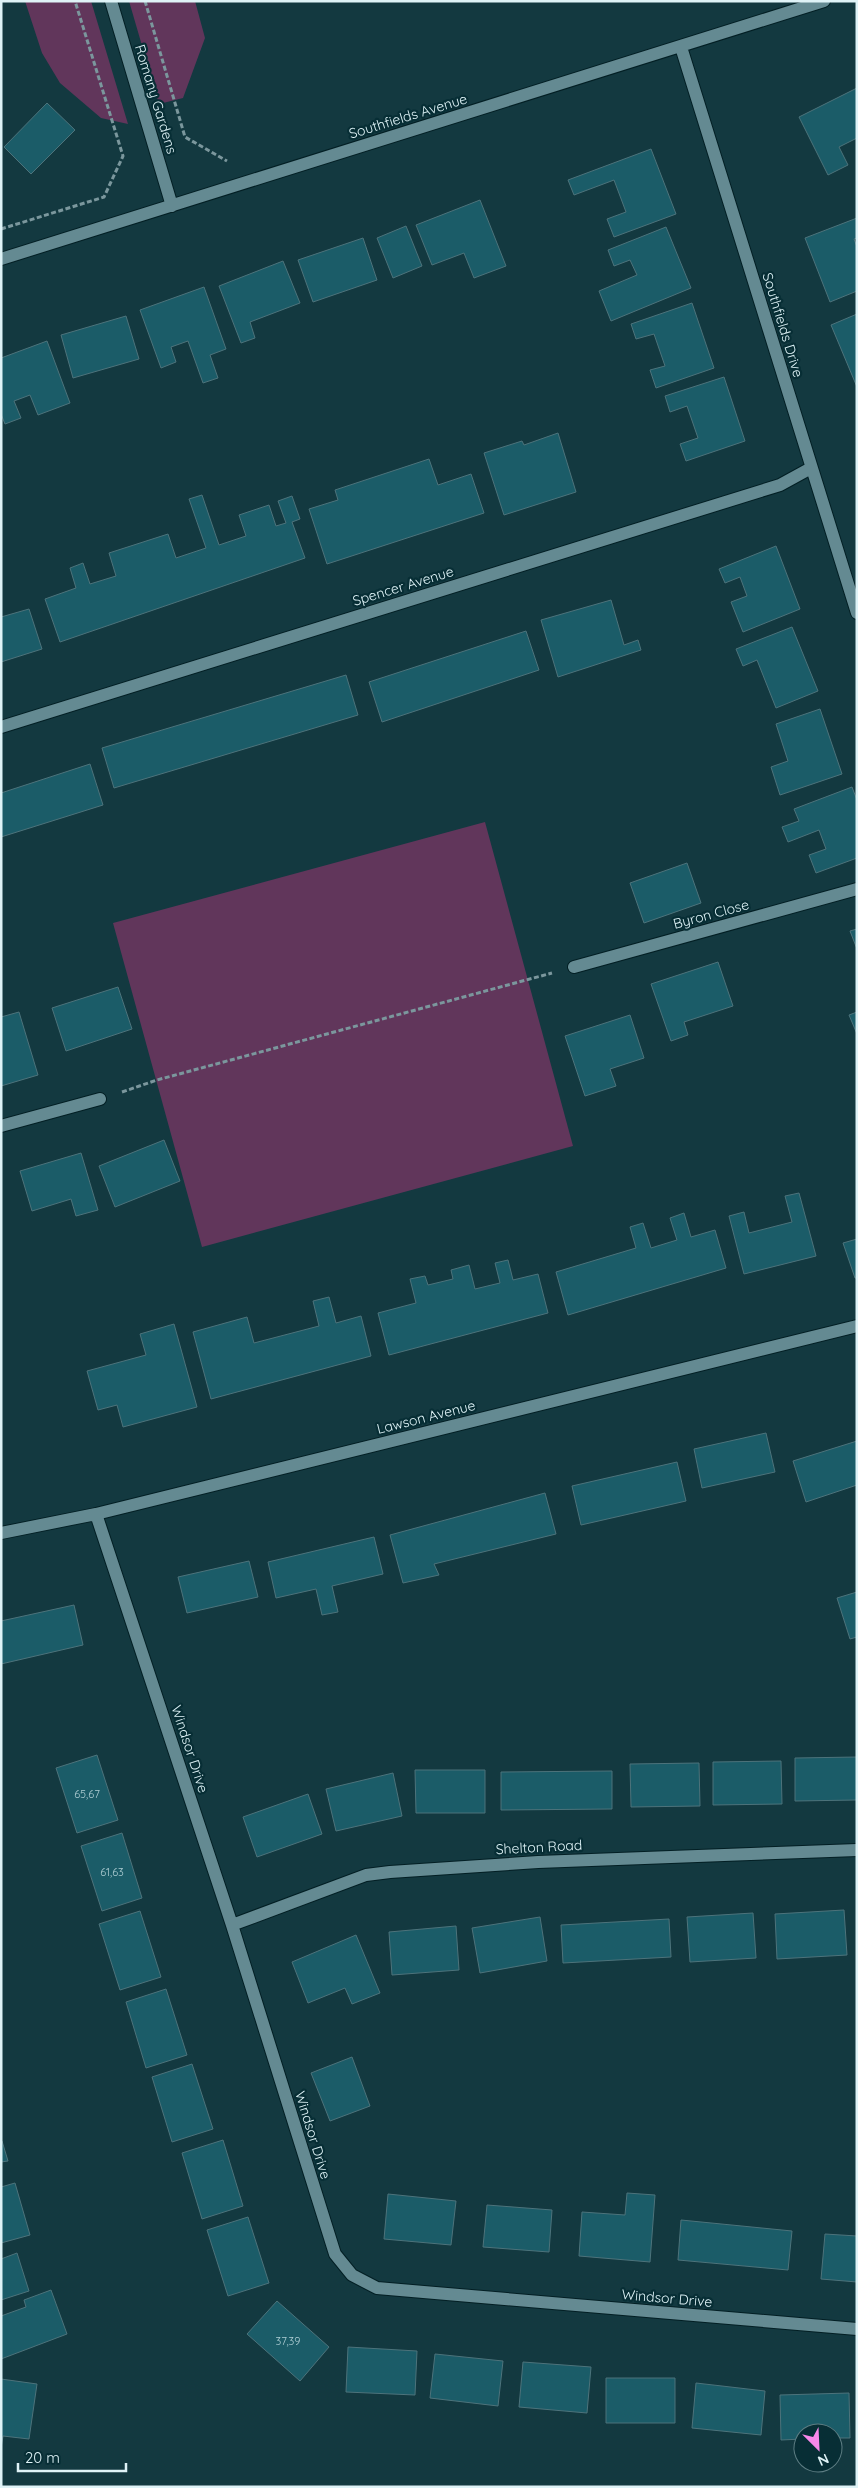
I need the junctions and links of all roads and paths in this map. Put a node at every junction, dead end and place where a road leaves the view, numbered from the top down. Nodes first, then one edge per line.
1 (75, 1) edge
2 (111, 1) edge
3 (145, 1) edge
4 (824, 1) edge
5 (681, 47) junction
6 (229, 162) dead end
7 (172, 206) junction
8 (1, 229) edge
9 (1, 259) edge
10 (812, 468) junction
11 (857, 613) edge
12 (1, 727) edge
13 (857, 889) edge
14 (574, 967) joint
15 (100, 1099) joint
16 (1, 1126) edge
17 (857, 1326) edge
18 (96, 1514) junction
19 (1, 1533) edge
20 (857, 1850) edge
21 (232, 1924) junction
22 (857, 2329) edge

1 - 8 path
2 - 7 street, Romany Gardens
3 - 6 path
4 - 5 street, Southfields Avenue
5 - 7 street, Southfields Avenue
5 - 10 street, Southfields Drive
7 - 9 street, Southfields Avenue
10 - 11 street, Southfields Drive
10 - 12 street, Spencer Avenue
13 - 14 street, Byron Close
14 - 15 path
15 - 16 street
17 - 18 street, Lawson Avenue
18 - 19 street, Lawson Avenue
18 - 21 street, Windsor Drive
20 - 21 street, Shelton Road
21 - 22 street, Windsor Drive

